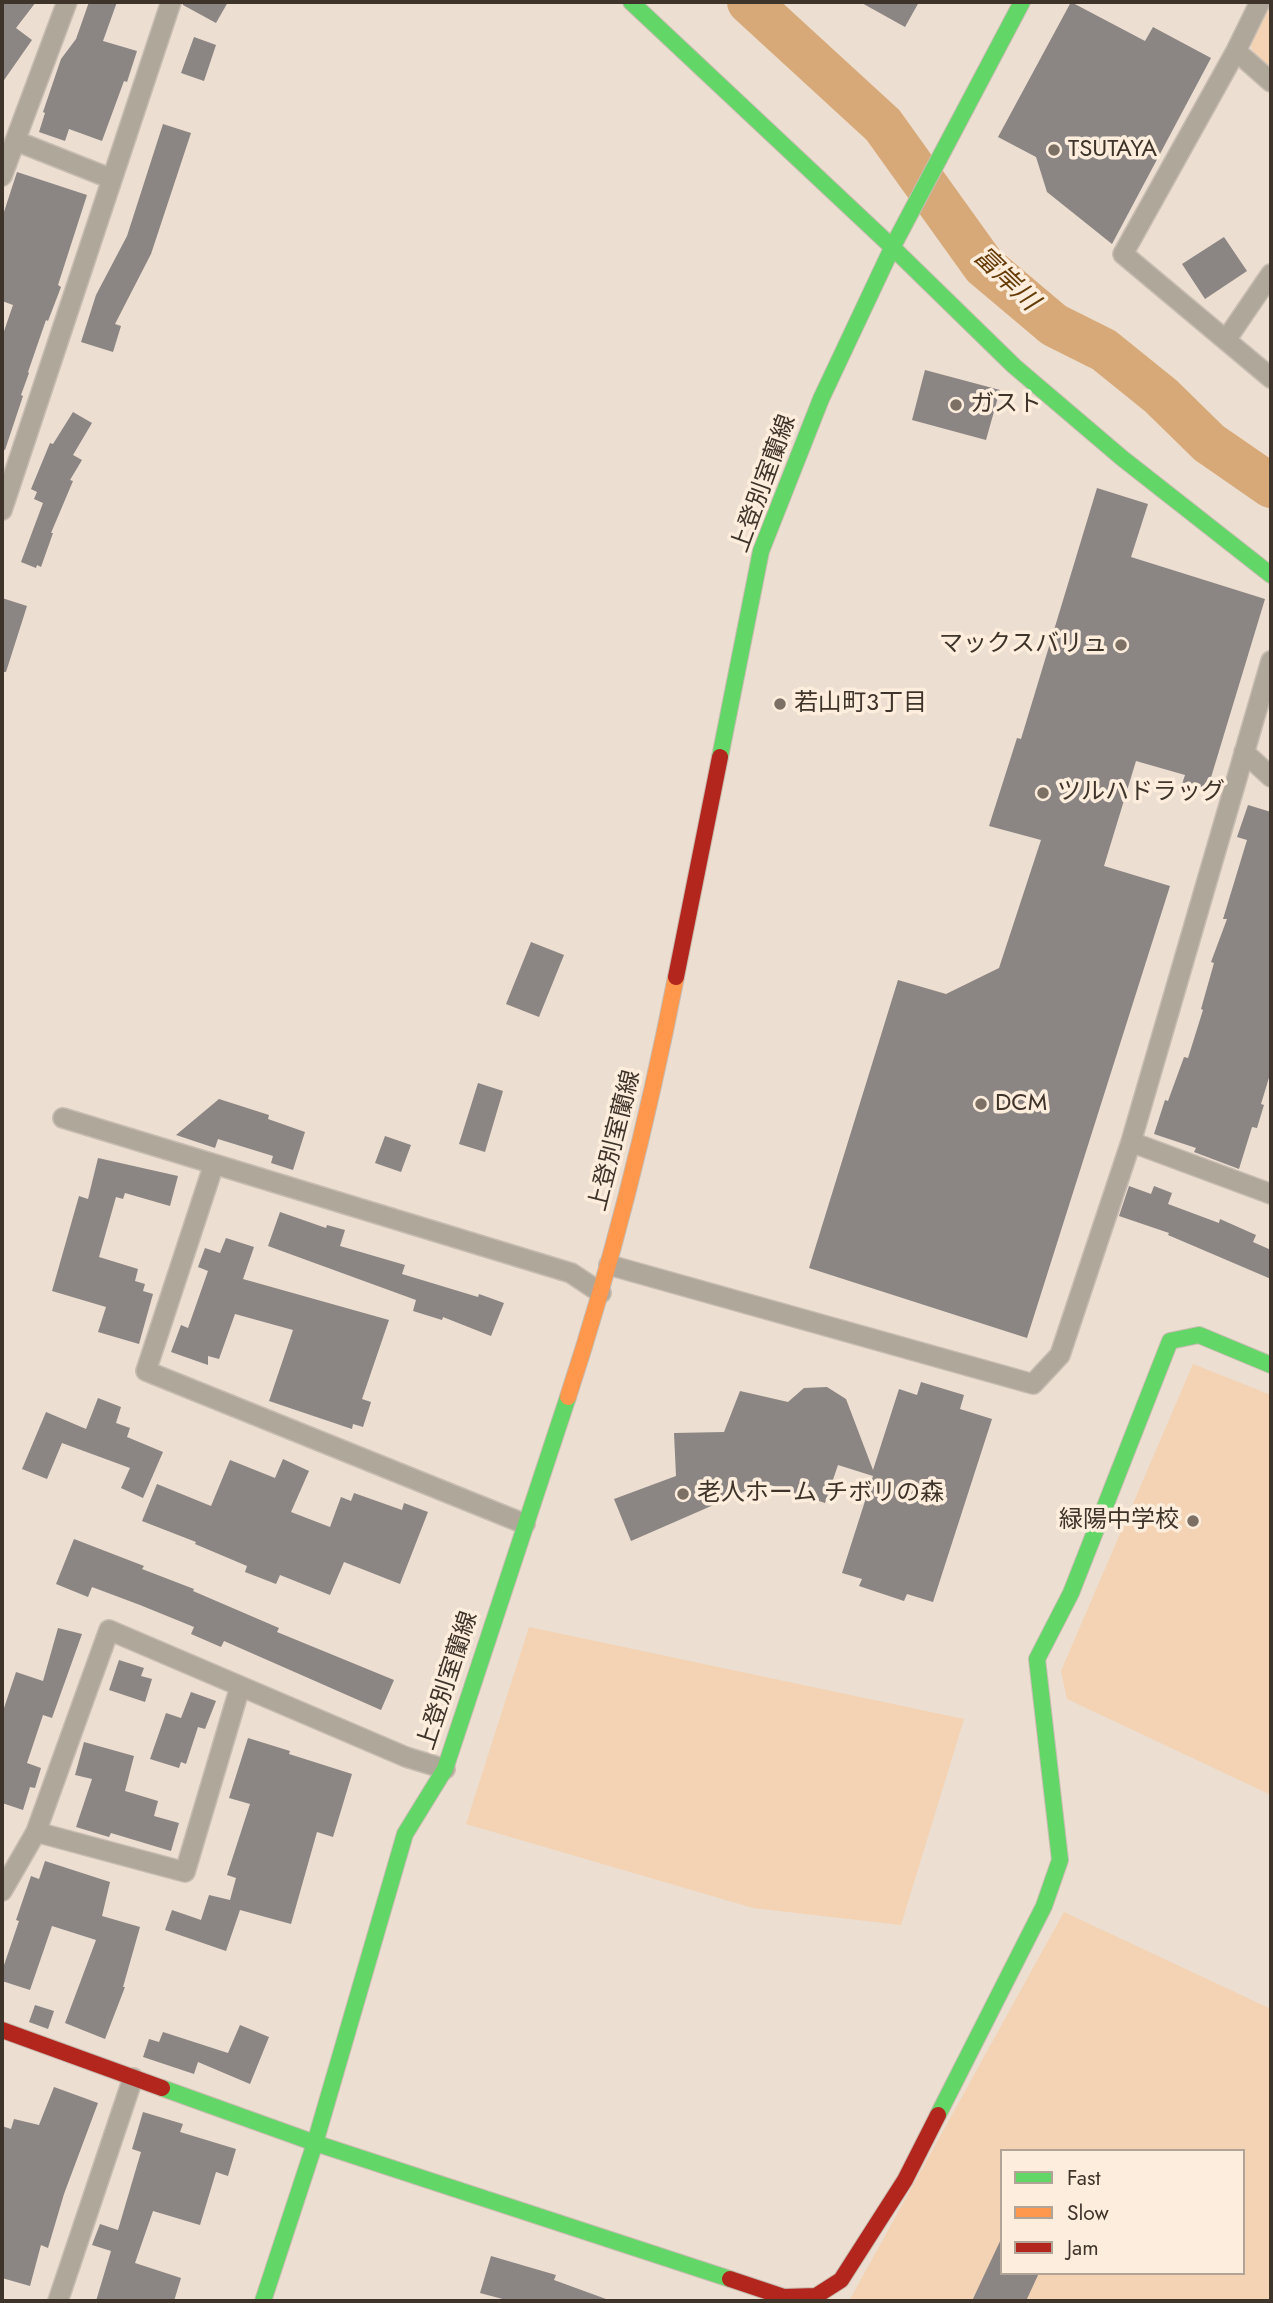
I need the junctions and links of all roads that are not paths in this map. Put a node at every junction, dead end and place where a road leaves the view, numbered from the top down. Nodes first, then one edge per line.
1 (68, 2) edge
2 (171, 2) edge
3 (631, 2) edge
4 (1021, 2) edge
5 (1260, 2) edge
6 (1236, 51) junction
7 (1271, 82) edge
8 (16, 141) junction
9 (2, 176) edge
10 (112, 180) junction
11 (894, 246) junction
12 (1271, 274) edge
13 (1226, 340) junction
14 (1271, 378) edge
15 (2, 510) edge
16 (1271, 575) edge
17 (1271, 661) edge
18 (1244, 752) junction
19 (1271, 777) edge
20 (63, 1118) dead end
21 (1131, 1142) junction
22 (215, 1164) junction
23 (1271, 1194) edge
24 (609, 1265) junction
25 (601, 1293) junction
26 (1271, 1365) edge
27 (525, 1524) junction
28 (240, 1687) junction
29 (445, 1769) junction
30 (36, 1832) junction
31 (2, 1891) edge
32 (2, 2031) edge
33 (133, 2078) junction
34 (316, 2143) junction
35 (58, 2301) edge
36 (262, 2301) edge

1 - 8 street
2 - 10 street
3 - 11 street
4 - 11 street, 上登別室蘭線
5 - 6 street
6 - 7 street
6 - 13 street
8 - 9 street
8 - 10 street
10 - 15 street
11 - 16 street
11 - 24 street, 上登別室蘭線
12 - 13 street
13 - 14 street
17 - 18 street
18 - 19 street
18 - 21 street
20 - 22 street
21 - 23 street
21 - 24 street
22 - 25 street
22 - 27 street
24 - 25 street, 上登別室蘭線
25 - 27 street, 上登別室蘭線
26 - 34 street
27 - 29 street, 上登別室蘭線
28 - 29 street
28 - 30 street
28 - 30 street
29 - 34 street, 上登別室蘭線
30 - 31 street
32 - 33 street
33 - 34 street
33 - 35 street
34 - 36 street, 上登別室蘭線

